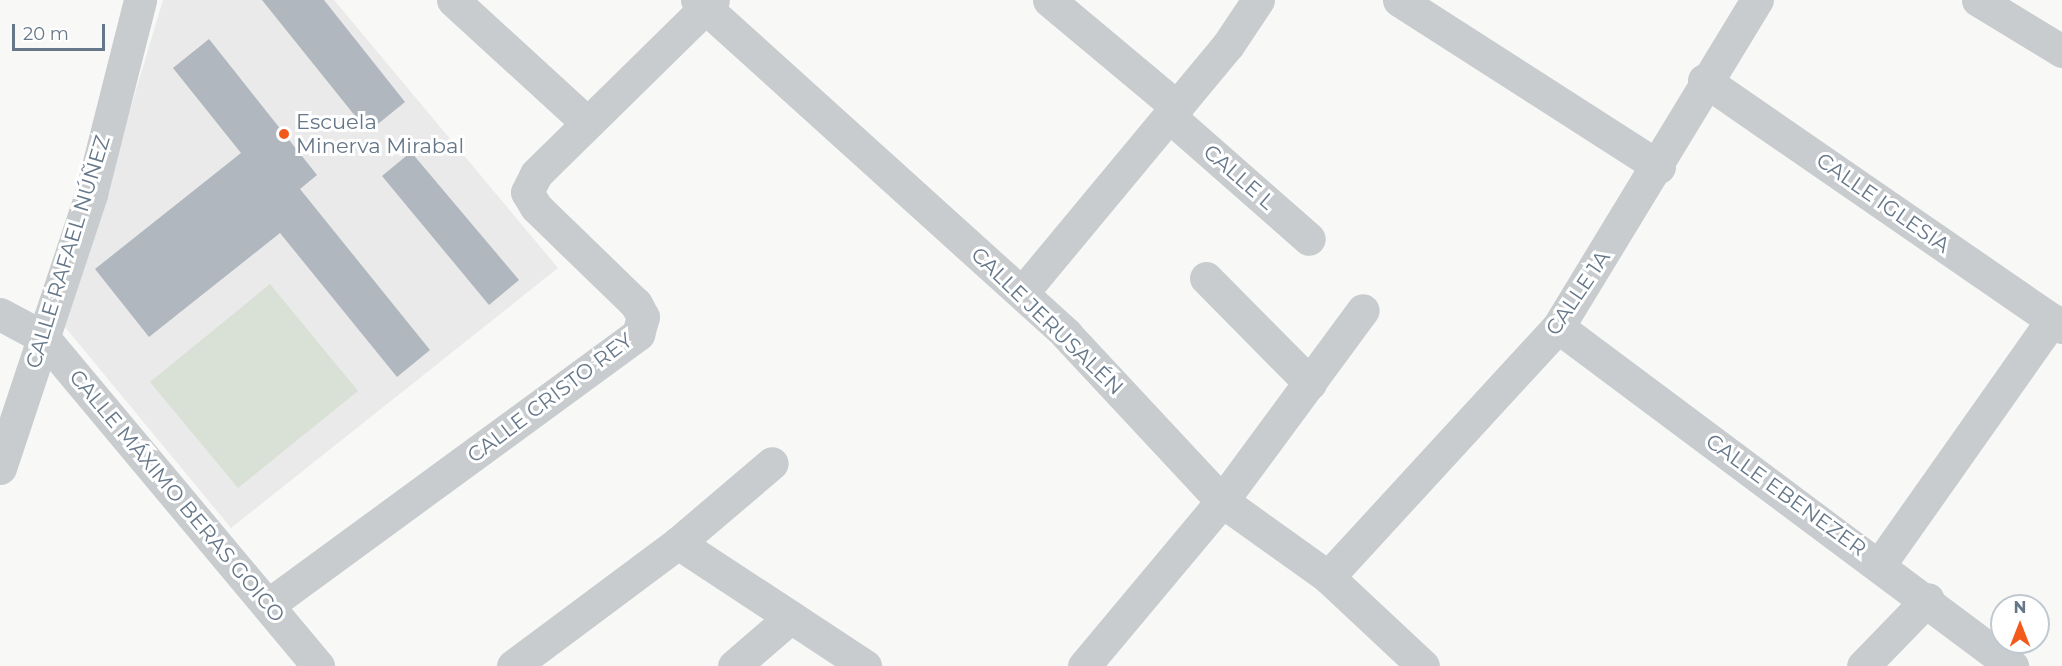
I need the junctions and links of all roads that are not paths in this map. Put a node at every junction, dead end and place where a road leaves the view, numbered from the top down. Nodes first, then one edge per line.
1 (140, 0) edge
2 (453, 0) edge
3 (1049, 0) edge
4 (1258, 0) edge
5 (1400, 0) edge
6 (1757, 0) edge
7 (1978, 0) edge
8 (705, 3) edge
9 (2062, 51) edge
10 (1704, 80) junction
11 (1173, 111) junction
12 (587, 123) junction
13 (1659, 167) junction
14 (1309, 239) dead end
15 (1206, 279) dead end
16 (1022, 293) junction
17 (1363, 310) dead end
18 (0, 314) edge
19 (2057, 323) edge
20 (1558, 327) junction
21 (43, 337) junction
22 (1310, 383) junction
23 (772, 463) dead end
24 (0, 468) edge
25 (1222, 501) junction
26 (678, 543) junction
27 (1880, 564) junction
28 (1328, 577) junction
29 (1928, 599) junction
30 (268, 605) junction
31 (791, 618) junction
32 (318, 666) edge
33 (513, 666) edge
34 (734, 666) edge
35 (866, 666) edge
36 (1084, 666) edge
37 (1423, 666) edge
38 (1863, 666) edge
39 (2012, 666) edge

1 - 21 street, CALLE RAFAEL NÚÑEZ
2 - 12 street
3 - 11 street, CALLE L
4 - 11 street
5 - 13 street
6 - 10 street, CALLE 1A
7 - 9 street
8 - 12 street, CALLE CRISTO REY
8 - 16 street, CALLE JERUSALÉN
10 - 13 street, CALLE 1A
10 - 19 street, CALLE IGLESIA
11 - 14 street, CALLE L
11 - 16 street
12 - 30 street, CALLE CRISTO REY
13 - 20 street, CALLE 1A
15 - 22 street
16 - 25 street, CALLE JERUSALÉN
17 - 22 street
18 - 21 street, CALLE MÁXIMO BERAS GOICO
19 - 27 street
20 - 27 street, CALLE EBENEZER
20 - 28 street, CALLE 1A
21 - 24 street, CALLE RAFAEL NÚÑEZ
21 - 30 street, CALLE MÁXIMO BERAS GOICO
22 - 25 street
23 - 26 street
25 - 28 street, CALLE JERUSALÉN
25 - 36 street
26 - 31 street
26 - 33 street
27 - 29 street, CALLE EBENEZER
28 - 37 street, CALLE JERUSALÉN
29 - 38 street
29 - 39 street, CALLE EBENEZER
30 - 32 street, CALLE MÁXIMO BERAS GOICO
31 - 34 street
31 - 35 street

